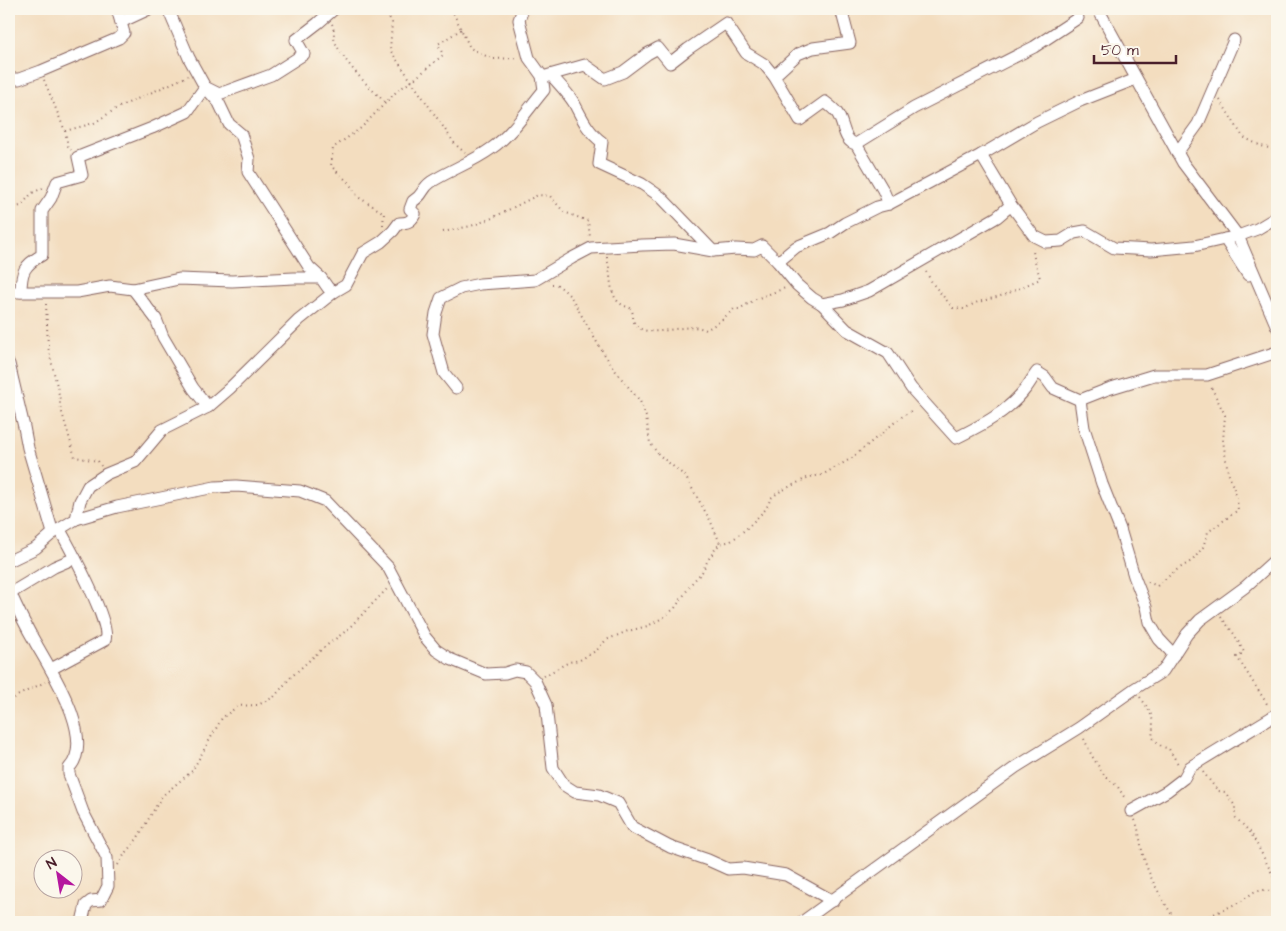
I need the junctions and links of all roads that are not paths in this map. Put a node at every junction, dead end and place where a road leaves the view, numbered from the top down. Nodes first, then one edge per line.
1 (116, 9) edge
2 (149, 9) edge
3 (168, 9) edge
4 (522, 9) edge
5 (841, 9) edge
6 (1098, 9) edge
7 (331, 12) edge
8 (1078, 18) dead end
9 (121, 22) junction
10 (1234, 40) dead end
11 (546, 76) junction
12 (774, 76) junction
13 (1136, 78) junction
14 (9, 79) edge
15 (204, 87) junction
16 (856, 144) junction
17 (1177, 153) junction
18 (982, 155) junction
19 (889, 204) junction
20 (1011, 205) junction
21 (1277, 217) edge
22 (1238, 236) junction
23 (1225, 238) junction
24 (713, 251) junction
25 (778, 262) junction
26 (321, 278) junction
27 (133, 289) junction
28 (9, 292) edge
29 (21, 292) junction
30 (334, 292) junction
31 (822, 304) junction
32 (1277, 328) edge
33 (1277, 352) edge
34 (9, 364) edge
35 (456, 388) dead end
36 (1080, 400) junction
37 (208, 407) junction
38 (76, 519) junction
39 (57, 531) junction
40 (75, 558) junction
41 (1277, 558) edge
42 (9, 561) edge
43 (9, 593) edge
44 (1174, 655) junction
45 (51, 669) junction
46 (1274, 715) edge
47 (1131, 811) road end
48 (833, 901) junction
49 (82, 922) edge
50 (802, 922) edge

1 - 9 street
2 - 9 street
3 - 15 street
4 - 11 street
5 - 12 street
6 - 13 street
7 - 15 street
8 - 16 street
9 - 14 street
10 - 17 street
11 - 12 street
11 - 24 street
11 - 30 street
12 - 16 street
13 - 17 street
13 - 18 street
15 - 26 street
15 - 29 street
16 - 19 street
17 - 22 street
18 - 19 street
18 - 20 street
19 - 25 street
20 - 23 street
20 - 31 street
21 - 22 street
22 - 23 street
22 - 32 street
23 - 32 street
24 - 25 street
24 - 35 street
25 - 31 street
26 - 27 street
26 - 30 street
27 - 29 street
27 - 37 street
28 - 29 street
30 - 37 street
31 - 36 street
33 - 36 street
34 - 39 street
36 - 44 street
37 - 38 street
38 - 39 street
38 - 48 street
39 - 40 street
39 - 42 street
40 - 43 street
40 - 45 street
41 - 44 street
43 - 45 street
44 - 48 street
45 - 49 street
46 - 47 street
48 - 50 street

